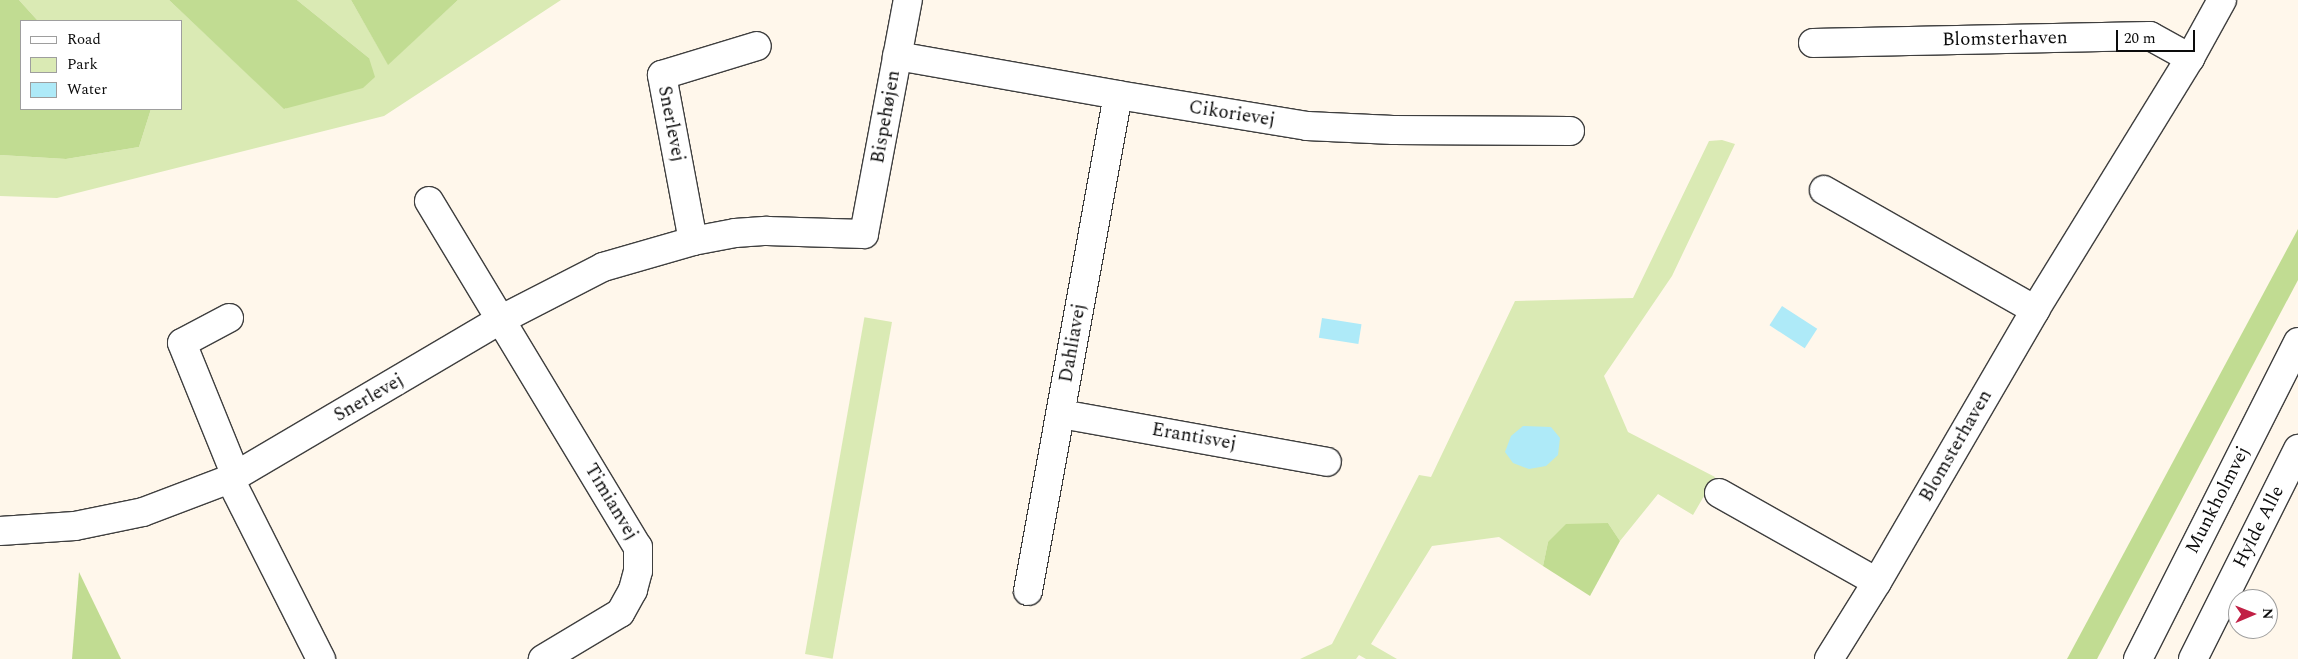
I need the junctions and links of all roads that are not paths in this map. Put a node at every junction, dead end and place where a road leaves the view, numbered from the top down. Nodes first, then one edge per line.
1 (908, 0) edge
2 (2222, 0) edge
3 (1813, 43) dead end
4 (757, 46) dead end
5 (897, 56) junction
6 (2190, 58) junction
7 (1118, 95) junction
8 (1570, 131) dead end
9 (1824, 190) dead end
10 (429, 201) dead end
11 (864, 234) joint
12 (693, 241) junction
13 (2035, 310) junction
14 (229, 318) dead end
15 (502, 319) junction
16 (2298, 342) edge
17 (1061, 414) junction
18 (2298, 449) edge
19 (1327, 462) dead end
20 (233, 477) junction
21 (1719, 494) dead end
22 (0, 531) edge
23 (1877, 582) junction
24 (1028, 590) dead end
25 (321, 659) edge
26 (542, 659) edge
27 (1829, 659) edge
28 (2138, 659) edge
29 (2192, 659) edge

1 - 5 street, Bispehøjen
2 - 6 street, Blomsterhaven
3 - 6 street, Blomsterhaven
4 - 12 street, Snerlevej
5 - 7 street, Cikorievej
5 - 11 street, Bispehøjen
6 - 13 street, Blomsterhaven
7 - 8 street, Cikorievej
7 - 17 street, Dahliavej
9 - 13 street
10 - 15 street
11 - 12 street, Snerlevej
12 - 15 street, Snerlevej
13 - 23 street, Blomsterhaven
14 - 20 street
15 - 20 street, Snerlevej
15 - 26 street, Timianvej
16 - 28 street, Munkholmvej
17 - 19 street, Erantisvej
17 - 24 street, Dahliavej
18 - 29 street, Hylde Alle
20 - 22 street, Snerlevej
20 - 25 street
21 - 23 street
23 - 27 street, Blomsterhaven

